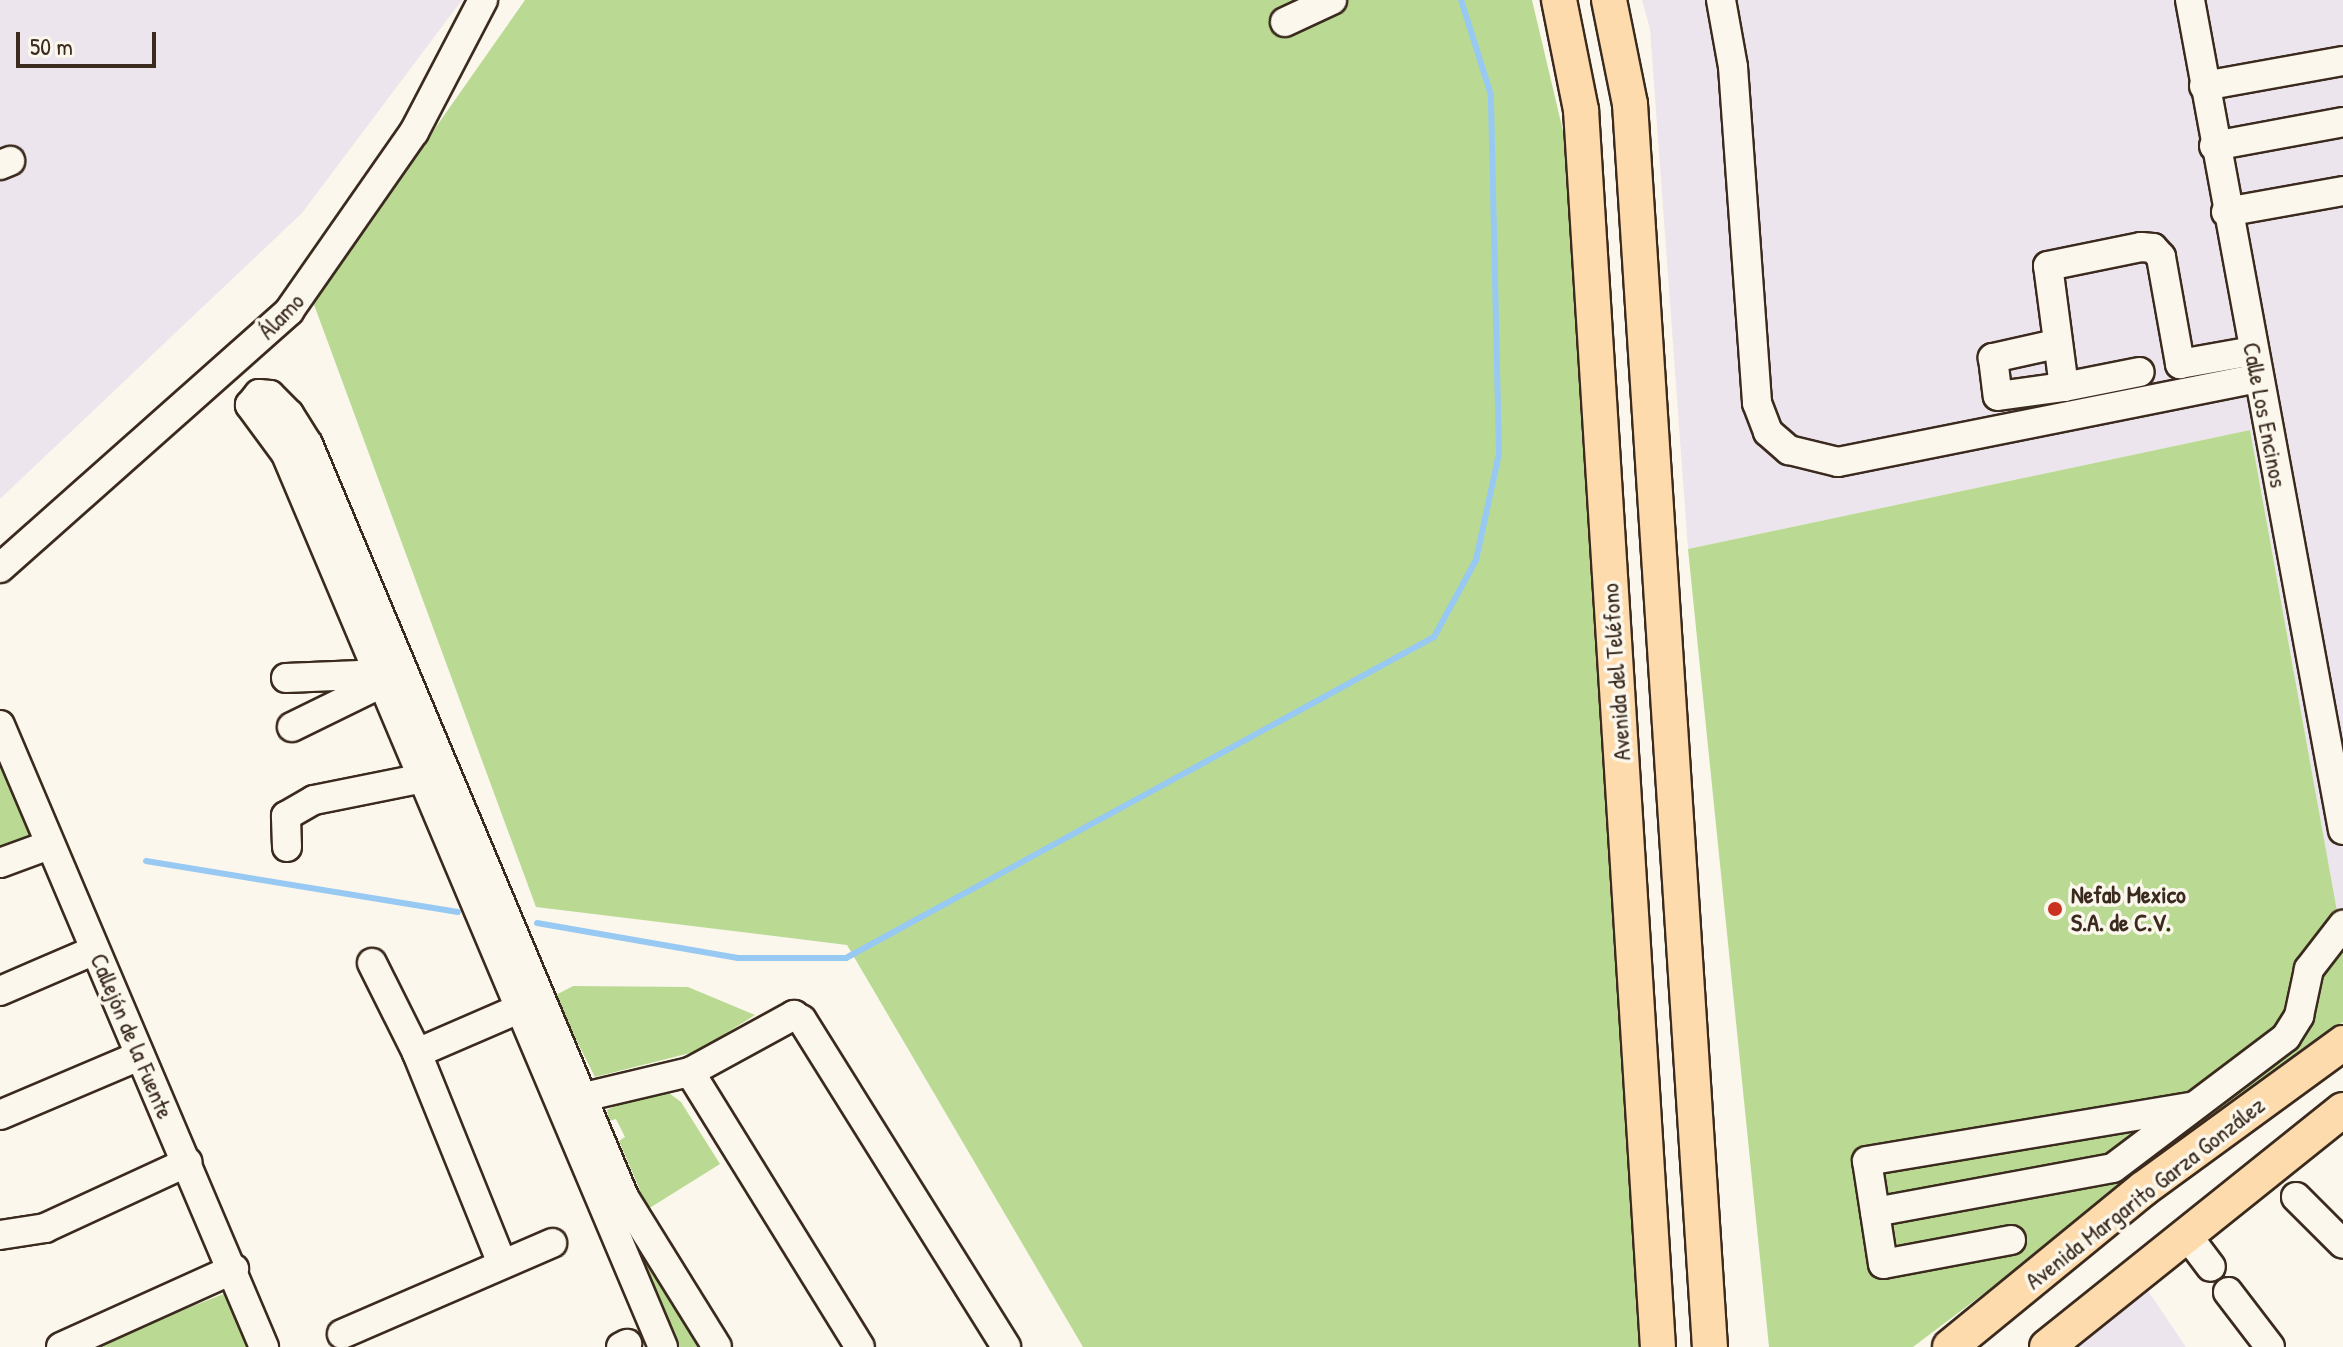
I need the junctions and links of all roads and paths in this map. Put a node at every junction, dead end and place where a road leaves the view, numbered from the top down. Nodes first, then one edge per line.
1 (483, 0) edge
2 (1332, 0) edge
3 (1559, 0) edge
4 (1609, 0) edge
5 (1721, 0) edge
6 (2190, 0) edge
7 (1285, 22) dead end
8 (2343, 61) edge
9 (2204, 86) junction
10 (2343, 122) edge
11 (2214, 146) junction
12 (2343, 191) edge
13 (2226, 212) junction
14 (2056, 344) junction
15 (2255, 365) junction
16 (2140, 372) dead end
17 (2064, 387) junction
18 (0, 568) edge
19 (286, 678) dead end
20 (386, 680) junction
21 (0, 725) edge
22 (292, 727) dead end
23 (437, 777) junction
24 (2343, 830) edge
25 (49, 845) junction
26 (287, 847) dead end
27 (0, 863) edge
28 (2343, 925) edge
29 (95, 950) junction
30 (372, 963) dead end
31 (518, 967) junction
32 (0, 991) edge
33 (521, 1008) junction
34 (2343, 1043) edge
35 (417, 1053) junction
36 (139, 1056) junction
37 (690, 1072) junction
38 (579, 1106) junction
39 (2195, 1106) junction
40 (2343, 1110) edge
41 (0, 1115) edge
42 (188, 1162) junction
43 (2296, 1197) dead end
44 (1875, 1212) junction
45 (2186, 1234) junction
46 (2340, 1234) edge
47 (0, 1235) edge
48 (2011, 1240) dead end
49 (552, 1243) dead end
50 (502, 1263) junction
51 (2211, 1267) dead end
52 (234, 1269) junction
53 (2228, 1292) dead end
54 (2248, 1319) junction
55 (342, 1334) dead end
56 (2053, 1345) edge
57 (61, 1347) edge
58 (264, 1347) edge
59 (663, 1347) edge
60 (717, 1347) edge
61 (860, 1347) edge
62 (1006, 1347) edge
63 (1658, 1347) edge
64 (1710, 1347) edge
65 (1950, 1347) edge
66 (2250, 1347) edge
67 (2270, 1347) edge

1 - 18 street, Álamo
2 - 7 street
3 - 63 main road, Avenida del Teléfono
4 - 64 main road, Avenida del Teléfono
5 - 15 street
6 - 9 street, Calle Los Encinos
8 - 9 street
9 - 11 street, Calle Los Encinos
10 - 11 street
11 - 13 street, Calle Los Encinos
12 - 13 street
13 - 15 street, Calle Los Encinos
14 - 15 street
14 - 17 street
14 - 17 street
15 - 24 street, Calle Los Encinos
16 - 17 street
19 - 20 street
20 - 20 street
20 - 22 street
20 - 23 street
21 - 25 street, Callejón de la Fuente
23 - 26 street
23 - 31 street
25 - 27 street
25 - 29 street, Callejón de la Fuente
28 - 39 street
29 - 32 street
29 - 36 street, Callejón de la Fuente
30 - 35 street
31 - 33 street
31 - 38 street
33 - 35 street
33 - 38 street
34 - 65 main road, Avenida Margarito Garza González
35 - 50 street
36 - 41 street
36 - 42 street, Callejón de la Fuente
37 - 38 street
37 - 61 street
37 - 62 street
38 - 59 street
38 - 60 street
39 - 44 street
39 - 44 street
40 - 45 main road
42 - 47 street
42 - 52 street, Callejón de la Fuente
43 - 46 street
44 - 48 street
45 - 51 street
45 - 56 main road
49 - 50 street
50 - 55 street
52 - 57 street
52 - 58 street, Callejón de la Fuente
53 - 54 street
54 - 66 street
54 - 67 street

